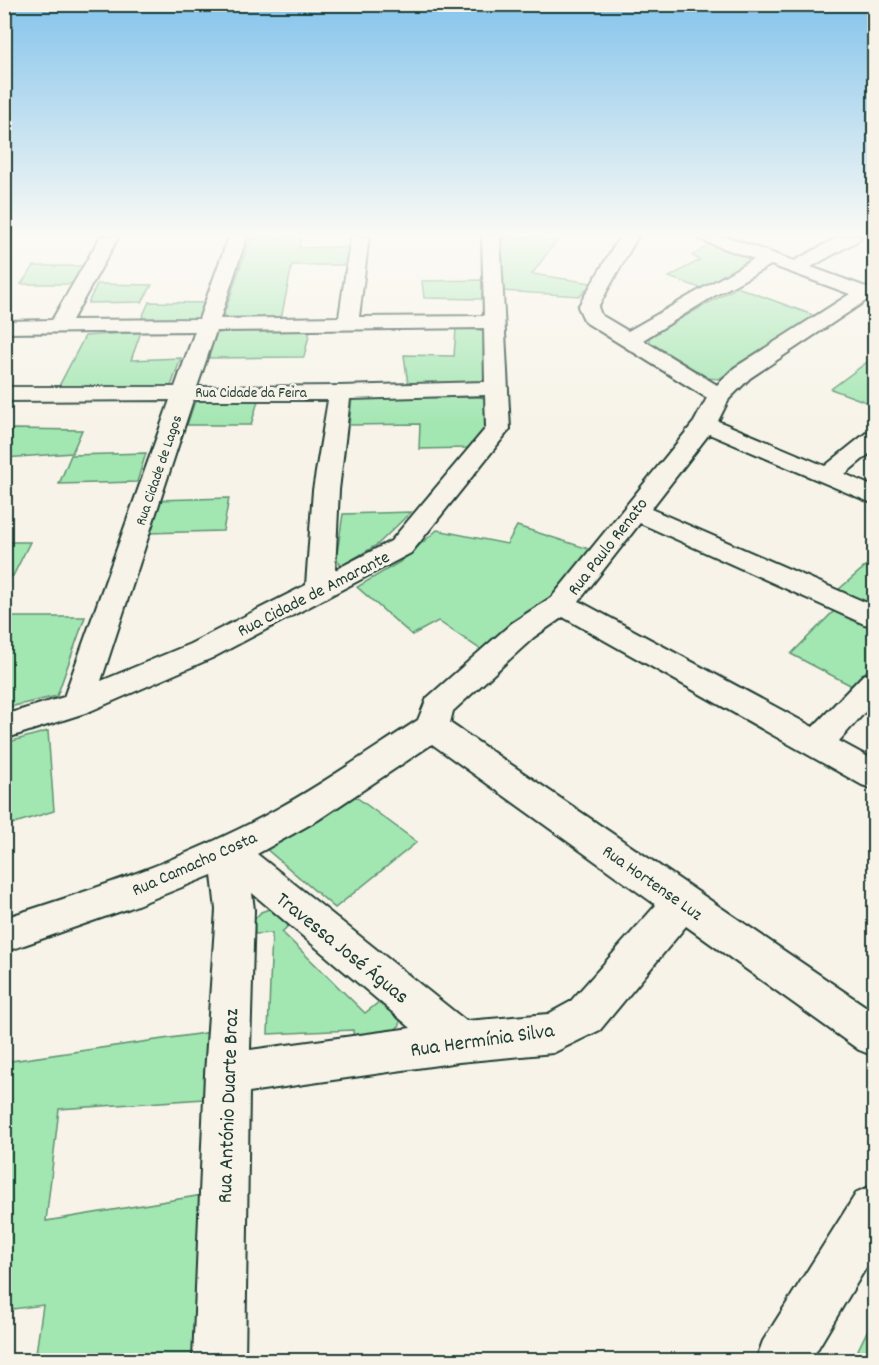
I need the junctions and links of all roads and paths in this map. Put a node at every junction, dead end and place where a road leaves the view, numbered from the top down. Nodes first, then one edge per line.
1 (74, 300) edge
2 (216, 300) edge
3 (351, 300) edge
4 (492, 300) edge
5 (592, 300) edge
6 (694, 300) edge
7 (861, 300) edge
8 (348, 322) junction
9 (493, 322) junction
10 (208, 324) junction
11 (4, 327) edge
12 (58, 327) junction
13 (628, 340) junction
14 (498, 388) junction
15 (185, 392) junction
16 (340, 393) junction
17 (12, 394) edge
18 (719, 396) junction
19 (4, 420) edge
20 (705, 424) junction
21 (874, 438) edge
22 (828, 476) junction
23 (874, 496) edge
24 (634, 511) junction
25 (320, 591) junction
26 (562, 604) junction
27 (874, 617) edge
28 (874, 683) edge
29 (77, 704) junction
30 (4, 727) edge
31 (432, 727) junction
32 (817, 744) junction
33 (874, 776) edge
34 (227, 851) junction
35 (682, 902) junction
36 (4, 935) edge
37 (874, 1036) edge
38 (459, 1042) junction
39 (227, 1074) junction
40 (874, 1209) edge
41 (219, 1360) edge
42 (782, 1360) edge

1 - 12 street
2 - 10 street, Rua Cidade de Lagos
3 - 8 street
4 - 9 street, Rua Cidade de Amarante
5 - 13 street
6 - 13 street
7 - 18 street, Rua Paulo Renato
8 - 9 street
8 - 10 street
9 - 14 street, Rua Cidade de Amarante
10 - 12 street
10 - 15 street, Rua Cidade de Lagos
11 - 12 street
13 - 18 street
14 - 16 street, Rua Cidade da Feira
14 - 25 street, Rua Cidade de Amarante
15 - 16 street, Rua Cidade da Feira
15 - 17 street, Rua Cidade da Feira
15 - 29 street, Rua Cidade de Lagos
16 - 25 street
17 - 19 street
18 - 20 street, Rua Paulo Renato
20 - 22 street
20 - 24 street, Rua Paulo Renato
21 - 22 street
22 - 23 street
24 - 26 street, Rua Paulo Renato
24 - 27 street
25 - 29 street, Rua Cidade de Amarante
26 - 31 street
26 - 32 street, Rua Paulo Renato
28 - 32 street
29 - 30 street, Rua Cidade de Amarante
31 - 34 street, Rua Camacho Costa
31 - 35 street, Rua Hortense Luz
32 - 33 street, Rua Paulo Renato
34 - 36 street, Rua Camacho Costa
34 - 38 street, Travessa José Águas
34 - 39 street, Rua António Duarte Braz
35 - 37 street, Rua Hortense Luz
35 - 38 street, Rua Hermínia Silva
38 - 39 street, Rua Hermínia Silva
39 - 41 street, Rua António Duarte Braz
40 - 42 street

